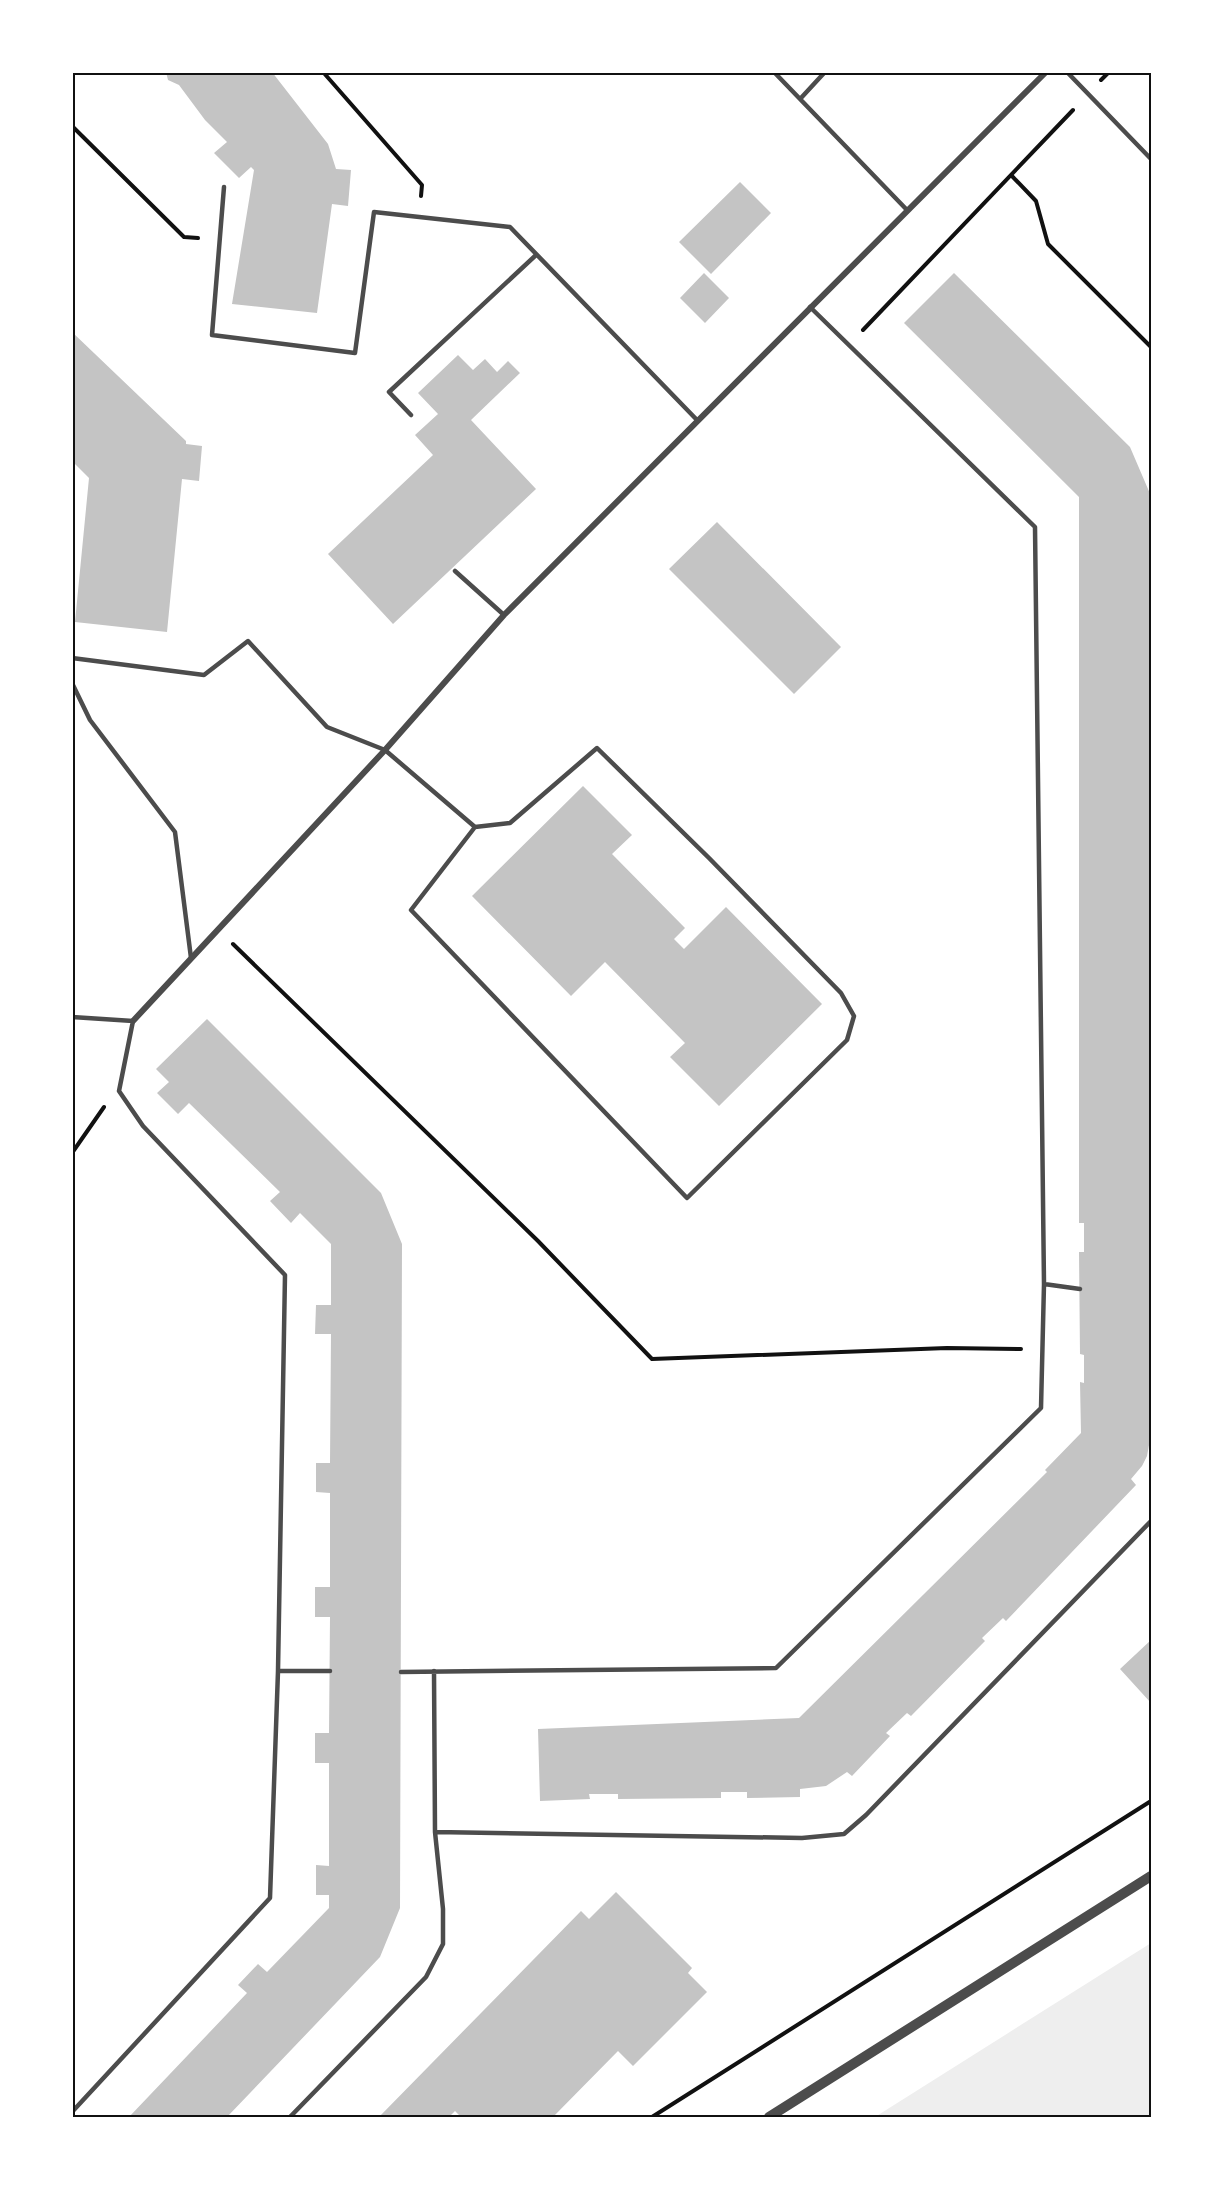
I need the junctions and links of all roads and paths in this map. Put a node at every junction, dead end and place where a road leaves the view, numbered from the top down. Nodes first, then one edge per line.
1 (322, 72) edge
2 (774, 72) edge
3 (825, 72) edge
4 (1046, 72) edge
5 (1067, 72) edge
6 (1109, 72) edge
7 (1088, 94) junction
8 (801, 98) junction
9 (72, 126) edge
10 (1151, 159) edge
11 (1011, 175) junction
12 (224, 187) dead end
13 (908, 210) junction
14 (420, 217) junction
15 (220, 240) junction
16 (536, 255) junction
17 (810, 307) junction
18 (849, 345) junction
19 (1151, 347) edge
20 (411, 415) dead end
21 (697, 420) junction
22 (455, 571) dead end
23 (504, 615) junction
24 (72, 657) edge
25 (72, 683) edge
26 (385, 750) junction
27 (475, 827) junction
28 (218, 929) junction
29 (191, 958) junction
30 (72, 1017) edge
31 (133, 1021) junction
32 (118, 1091) junction
33 (72, 1153) edge
34 (1044, 1284) junction
35 (1080, 1289) dead end
36 (1042, 1350) junction
37 (1151, 1521) edge
38 (278, 1671) junction
39 (330, 1671) dead end
40 (434, 1671) junction
41 (401, 1672) dead end
42 (1151, 1801) edge
43 (435, 1832) junction
44 (1151, 1876) edge
45 (72, 2112) edge
46 (290, 2117) edge
47 (652, 2117) edge
48 (770, 2117) edge

1 - 14 path
2 - 8 lane
3 - 8 lane
4 - 13 street
5 - 7 lane
6 - 7 path
7 - 10 lane
7 - 11 path
8 - 13 lane
9 - 15 path
11 - 18 path
11 - 19 path
12 - 15 lane
13 - 17 street
14 - 15 lane
14 - 16 lane
16 - 20 lane
16 - 21 lane
17 - 18 lane
17 - 21 street
18 - 34 lane
21 - 23 street
22 - 23 lane
23 - 26 street
24 - 26 lane
25 - 29 lane
26 - 27 lane
26 - 28 street
27 - 27 lane
28 - 29 street
28 - 36 path
29 - 31 street
30 - 31 lane
31 - 32 lane
32 - 33 path
32 - 38 lane
34 - 35 lane
34 - 36 lane
36 - 40 lane
37 - 43 lane
38 - 39 lane
38 - 45 lane
40 - 41 lane
40 - 43 lane
42 - 47 path
43 - 46 lane
44 - 48 street

